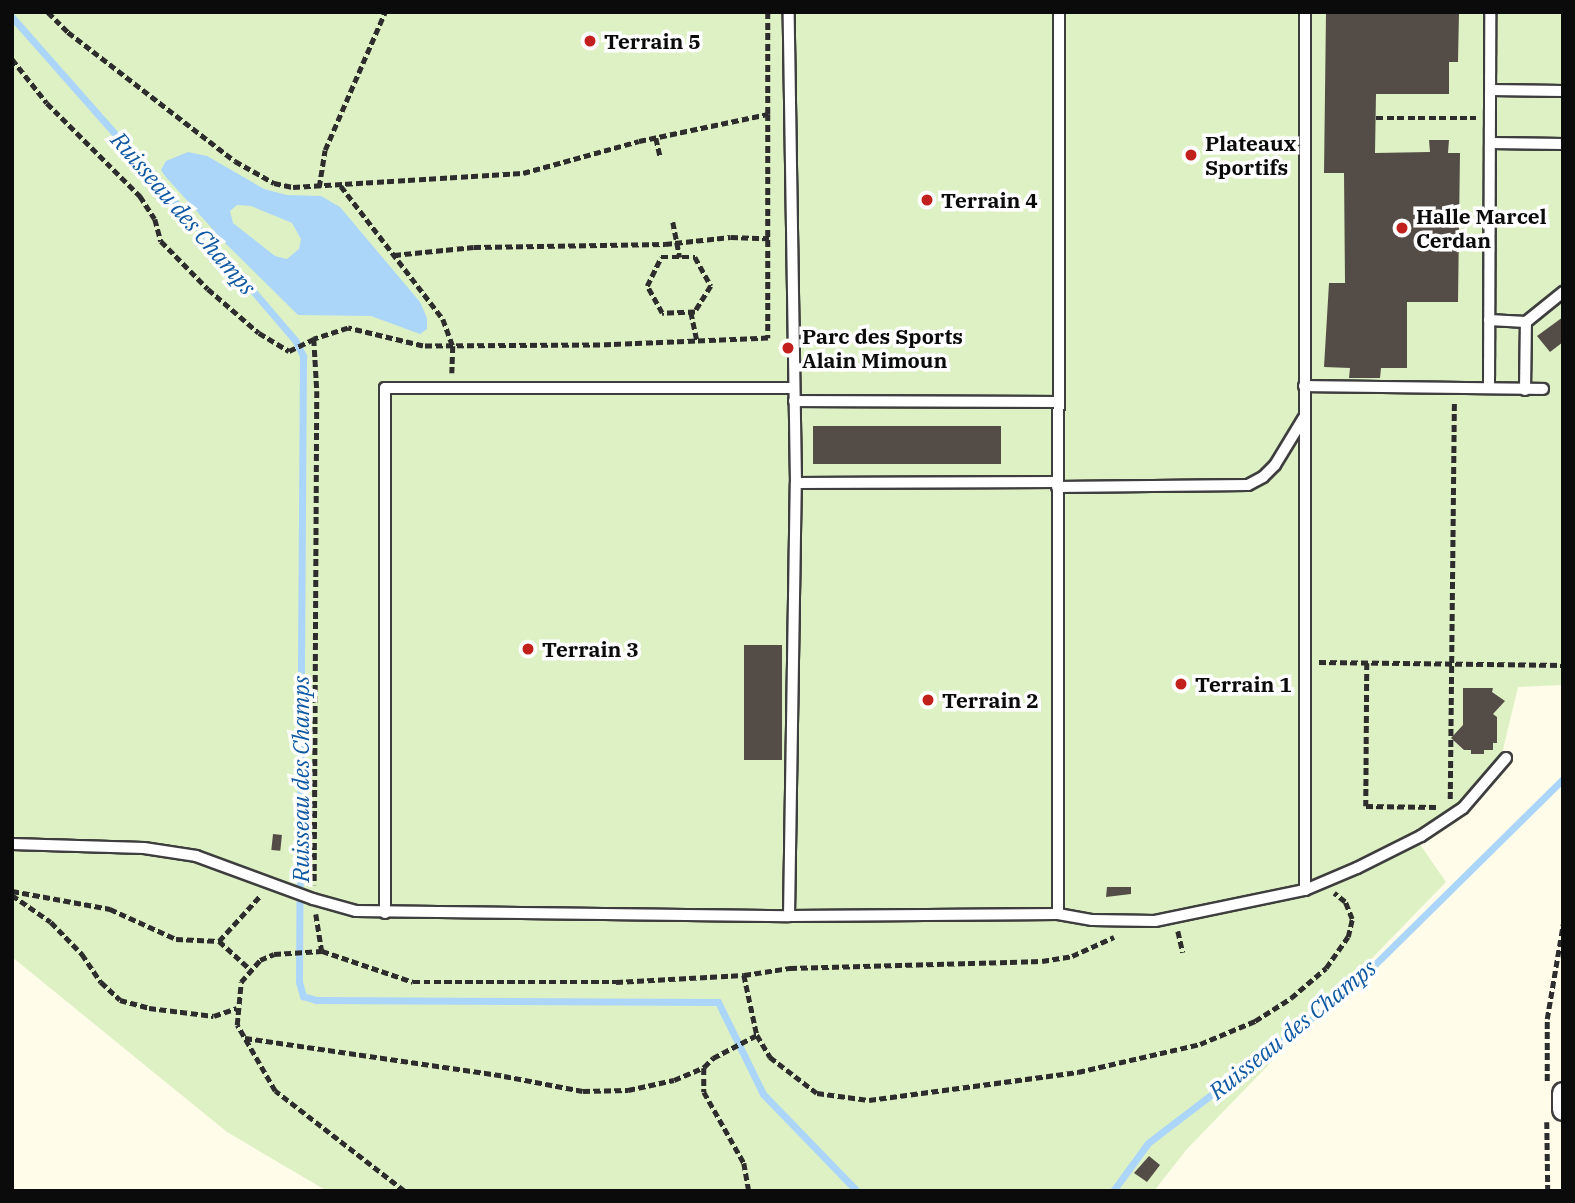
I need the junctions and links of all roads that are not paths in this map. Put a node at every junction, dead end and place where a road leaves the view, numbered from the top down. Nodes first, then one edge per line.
1 (789, 12) edge
2 (1059, 12) edge
3 (1304, 12) edge
4 (1490, 12) edge
5 (1491, 90) junction
6 (1563, 91) edge
7 (1491, 144) junction
8 (1563, 144) edge
9 (1563, 292) edge
10 (1489, 320) junction
11 (1526, 322) junction
12 (1304, 386) junction
13 (794, 388) junction
14 (1489, 388) junction
15 (1543, 389) dead end
16 (1525, 390) junction
17 (794, 401) junction
18 (1056, 402) junction
19 (1304, 416) junction
20 (796, 483) junction
21 (1057, 484) junction
22 (1506, 758) dead end
23 (12, 844) edge
24 (1305, 890) junction
25 (385, 913) junction
26 (1058, 914) junction
27 (789, 916) junction
28 (1555, 1088) edge
29 (1555, 1109) edge

1 - 13 lane
2 - 18 lane
3 - 12 lane
4 - 5 lane
5 - 6 lane
5 - 7 lane
7 - 8 lane
7 - 10 lane
9 - 11 lane
10 - 11 lane
10 - 14 lane
11 - 16 lane
12 - 14 lane
12 - 19 lane
13 - 17 lane
13 - 25 lane
14 - 16 lane
15 - 16 lane
17 - 18 lane
17 - 20 lane
18 - 21 lane
19 - 21 lane
19 - 24 lane
20 - 21 lane
20 - 27 lane
21 - 26 lane
22 - 24 lane
23 - 25 lane
24 - 26 lane
25 - 27 lane
26 - 27 lane
28 - 29 street

